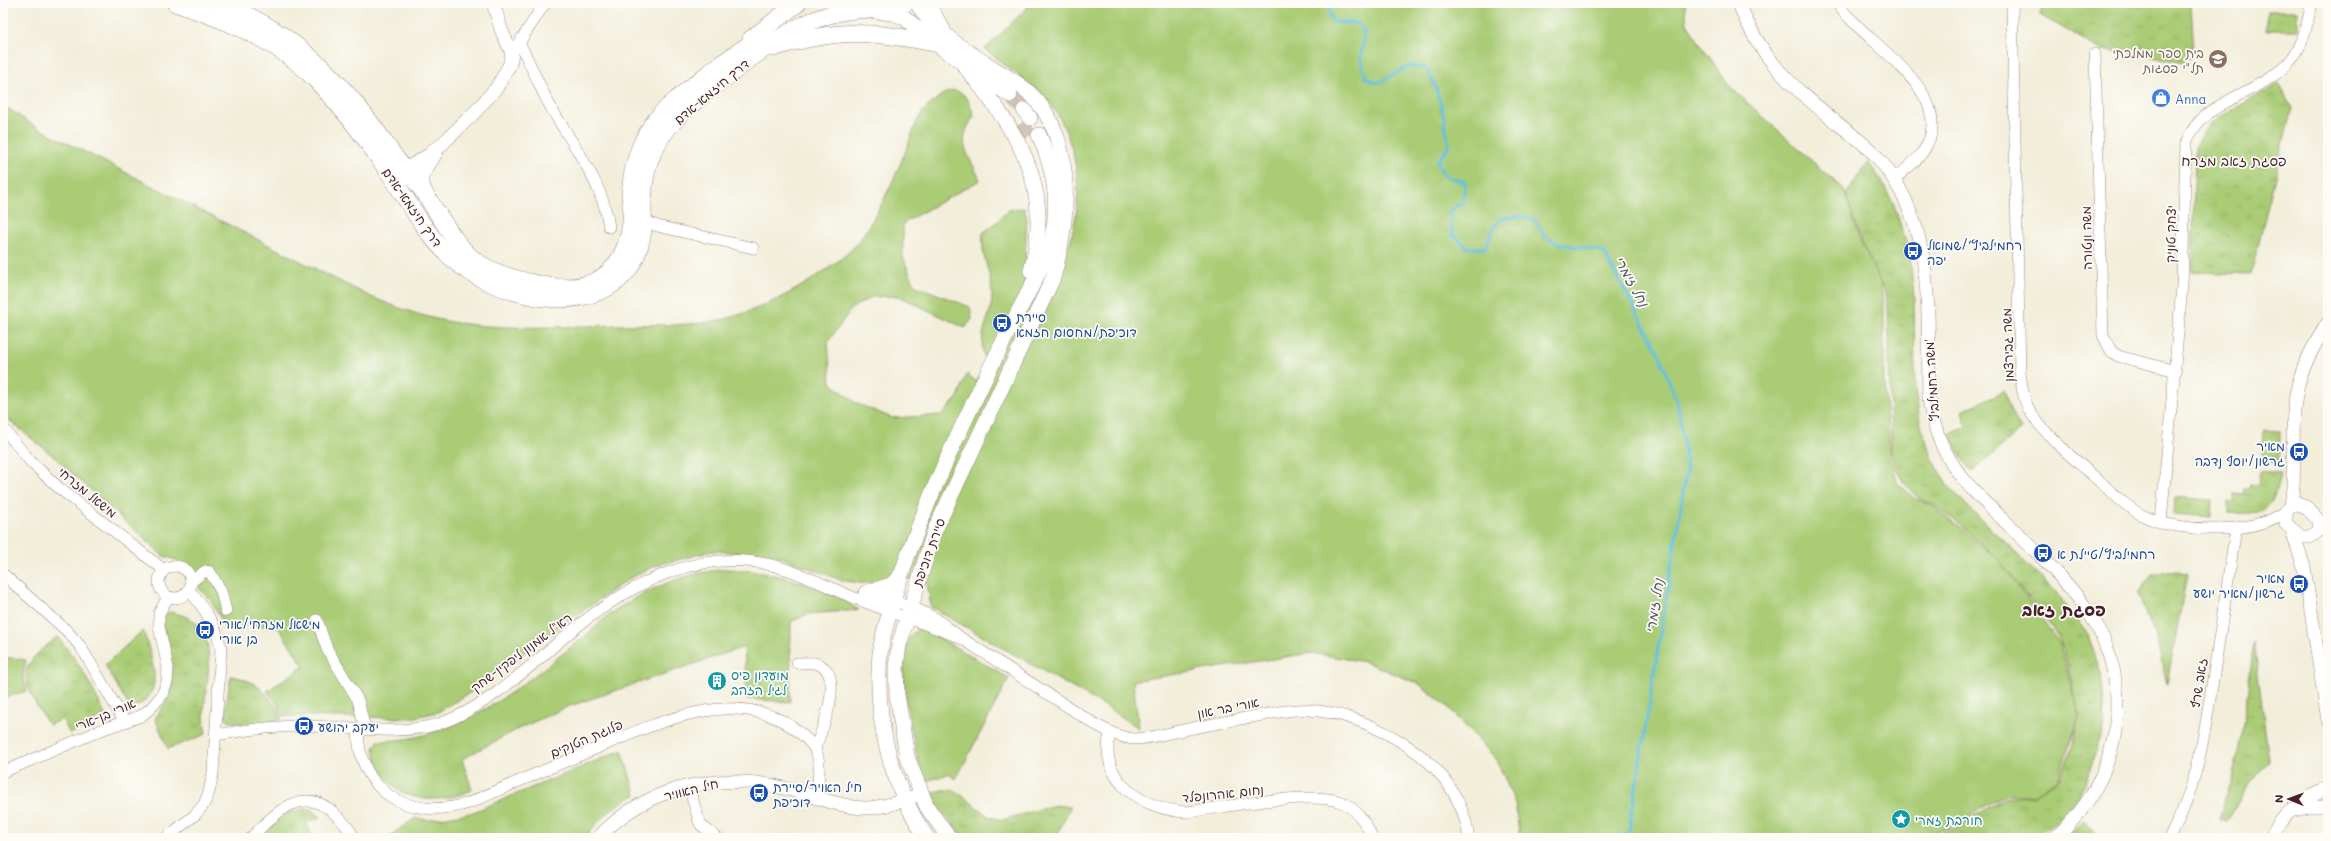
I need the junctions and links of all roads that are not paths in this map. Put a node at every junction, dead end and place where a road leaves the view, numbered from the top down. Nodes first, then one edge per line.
1 (175, 3) edge
2 (219, 3) edge
3 (493, 3) edge
4 (545, 3) edge
5 (798, 3) edge
6 (838, 3) edge
7 (917, 3) edge
8 (926, 3) edge
9 (1739, 3) edge
10 (1837, 3) edge
11 (2012, 3) edge
12 (2312, 3) edge
13 (886, 7) edge
14 (938, 37) junction
15 (516, 48) junction
16 (754, 54) junction
17 (2095, 54) dead end
18 (730, 56) junction
19 (966, 65) junction
20 (1007, 97) tunnel mouth
21 (1035, 138) tunnel mouth
22 (429, 155) junction
23 (394, 163) junction
24 (1893, 180) junction
25 (424, 193) junction
26 (404, 197) junction
27 (643, 214) junction
28 (657, 226) junction
29 (609, 227) dead end
30 (641, 242) junction
31 (753, 248) dead end
32 (1024, 299) junction
33 (2328, 323) edge
34 (2176, 371) junction
35 (3, 428) edge
36 (2295, 477) junction
37 (2310, 510) junction
38 (2289, 518) junction
39 (2328, 521) edge
40 (2160, 522) junction
41 (2236, 528) junction
42 (2320, 531) edge
43 (2304, 567) junction
44 (164, 570) junction
45 (3, 574) edge
46 (901, 574) junction
47 (190, 586) junction
48 (830, 587) junction
49 (866, 593) junction
50 (168, 597) junction
51 (892, 606) junction
52 (226, 611) dead end
53 (908, 612) junction
54 (317, 620) dead end
55 (796, 663) dead end
56 (2328, 720) edge
57 (124, 722) junction
58 (362, 729) junction
59 (1110, 732) junction
60 (215, 735) junction
61 (815, 748) junction
62 (3, 772) edge
63 (689, 786) junction
64 (2326, 788) edge
65 (919, 791) junction
66 (902, 796) junction
67 (816, 797) junction
68 (2326, 809) edge
69 (2288, 813) junction
70 (166, 838) edge
71 (251, 838) edge
72 (354, 838) edge
73 (598, 838) edge
74 (717, 838) edge
75 (927, 838) edge
76 (949, 838) edge
77 (1372, 838) edge
78 (1469, 838) edge
79 (2056, 838) edge
80 (2169, 838) edge
81 (2271, 838) edge

1 - 23 main road, דרך חיזמא-אדם
2 - 23 main road, דרך חיזמא-אדם
3 - 15 street
4 - 15 street
5 - 18 main road
6 - 18 main road, דרך חיזמא-אדם
7 - 14 main road
8 - 14 main road
9 - 24 street, משה רחמילביץ'
10 - 24 street
11 - 40 street, משה גבירצמן
12 - 34 street, יצחק טוניק
13 - 14 main road
13 - 16 main road, דרך חיזמא-אדם
14 - 16 main road
14 - 19 main road
14 - 53 main road, סיירת דוכיפת
15 - 22 street
15 - 29 street
16 - 27 main road, דרך חיזמא-אדם
17 - 34 street, משה ונטורה
18 - 25 main road, דרך חיזמא-אדם
19 - 20 main road
19 - 32 main road
21 - 32 main road, סיירת דוכיפת
22 - 23 main road
22 - 25 main road
23 - 25 main road, דרך חיזמא-אדם
23 - 26 main road, דרך חיזמא-אדם
23 - 26 street
24 - 79 street, משה רחמילביץ'
26 - 30 main road, דרך חיזמא-אדם
27 - 28 street
27 - 30 main road, דרך חיזמא-אדם
28 - 30 street
28 - 31 street
32 - 46 main road, סיירת דוכיפת
33 - 36 street
34 - 40 street, יצחק טוניק
35 - 44 street, מישאל מזרחי
36 - 37 street
36 - 38 street
37 - 38 street
37 - 39 street
37 - 42 street
38 - 41 street, משה גבירצמן
38 - 42 street
38 - 43 street
40 - 41 street, משה גבירצמן
41 - 80 street, זאב שרף
42 - 43 street
43 - 56 street
44 - 47 street
44 - 50 street
45 - 57 street
46 - 49 main road
46 - 51 main road, סיירת דוכיפת
47 - 50 street
47 - 52 street
47 - 60 street
48 - 49 street, רא"ל אמנון ליפקין-שחק
48 - 51 street, רא"ל אמנון ליפקין-שחק
48 - 58 street, רא"ל אמנון ליפקין-שחק
49 - 51 street, רא"ל אמנון ליפקין-שחק
50 - 57 street, אורי בן-ארי
51 - 53 street, רא"ל אמנון ליפקין-שחק
51 - 66 main road, סיירת דוכיפת
53 - 59 street, אורי בר און
53 - 65 main road, סיירת דוכיפת
54 - 58 street, פלוגת הטנקים
55 - 61 street
57 - 62 street, אורי בן-ארי
58 - 60 street, רא"ל אמנון ליפקין-שחק
58 - 61 street, פלוגת הטנקים
59 - 77 street, נחום אהרונפלד
59 - 78 street, אורי בר און
60 - 70 street
61 - 67 street
63 - 67 street, חיל האוויר
63 - 73 street, חיל האוויר
63 - 74 street
64 - 68 street
64 - 69 street
65 - 66 street, חיל האוויר
65 - 76 main road, סיירת דוכיפת
66 - 67 street, חיל האוויר
66 - 75 main road, סיירת דוכיפת
68 - 69 street
69 - 81 street
71 - 72 street

